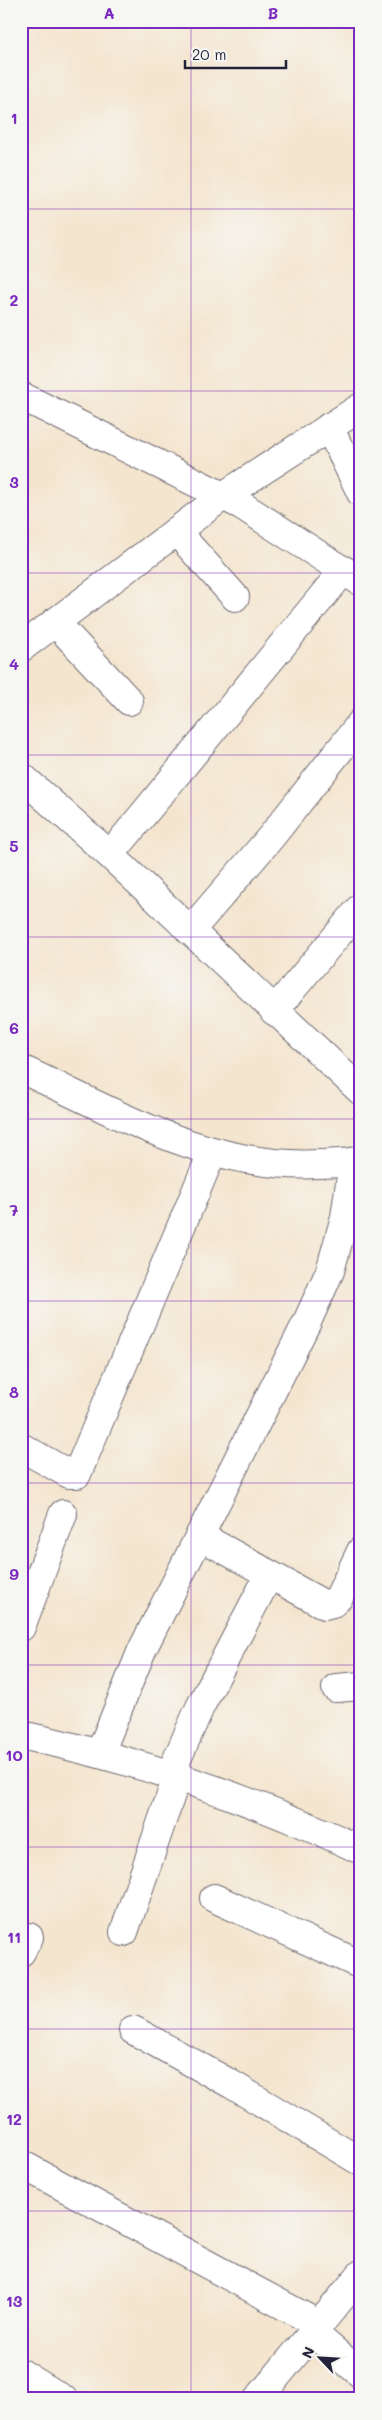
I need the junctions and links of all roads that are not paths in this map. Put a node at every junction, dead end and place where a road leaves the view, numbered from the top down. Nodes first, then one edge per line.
1 (21, 396) edge
2 (361, 407) edge
3 (329, 427) junction
4 (361, 493) edge
5 (223, 496) junction
6 (176, 531) junction
7 (352, 576) edge
8 (235, 597) dead end
9 (55, 622) junction
10 (21, 648) edge
11 (129, 701) dead end
12 (361, 723) edge
13 (21, 776) edge
14 (110, 855) junction
15 (361, 908) edge
16 (190, 932) junction
17 (274, 1011) junction
18 (21, 1069) edge
19 (361, 1091) edge
20 (212, 1153) junction
21 (357, 1161) edge
22 (21, 1447) edge
23 (63, 1514) dead end
24 (200, 1536) junction
25 (361, 1551) edge
26 (269, 1575) junction
27 (21, 1627) edge
28 (21, 1734) edge
29 (100, 1753) junction
30 (174, 1776) junction
31 (361, 1850) edge
32 (214, 1898) dead end
33 (124, 1932) dead end
34 (361, 1965) edge
35 (133, 2030) dead end
36 (361, 2162) edge
37 (21, 2164) edge
38 (361, 2274) edge
39 (315, 2328) junction
40 (21, 2372) edge
41 (361, 2374) edge
42 (62, 2399) edge
43 (258, 2399) edge

1 - 5 street
2 - 3 street
3 - 4 street
3 - 5 street
5 - 6 street
5 - 7 street
6 - 8 street
6 - 9 street
7 - 14 street
9 - 10 street
9 - 11 street
12 - 16 street
13 - 14 street
14 - 16 street
15 - 17 street
16 - 17 street
17 - 19 street
18 - 20 street
20 - 21 street
20 - 22 street
21 - 24 street
23 - 27 street
24 - 26 street
24 - 29 street
25 - 26 street
26 - 30 street
28 - 29 street
29 - 30 street
30 - 31 street
30 - 33 street
32 - 34 street
35 - 36 street
37 - 39 street
38 - 39 street
39 - 41 street
39 - 43 street
40 - 42 street

